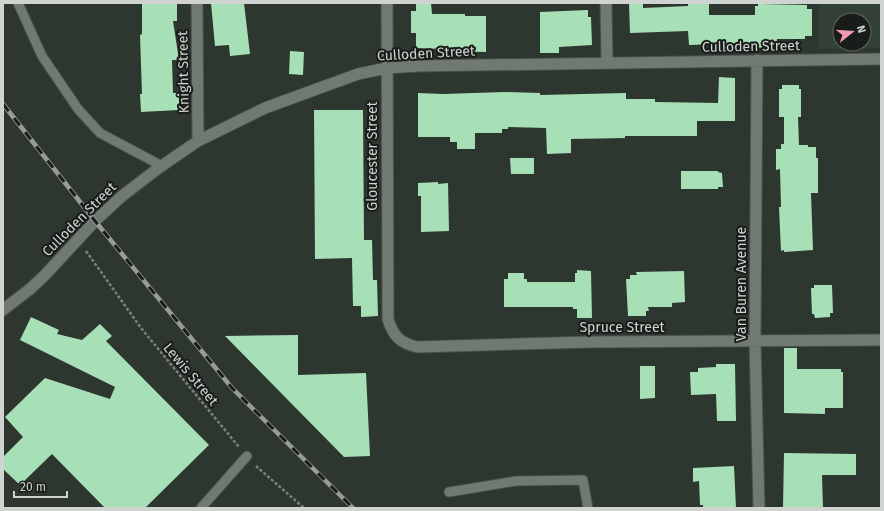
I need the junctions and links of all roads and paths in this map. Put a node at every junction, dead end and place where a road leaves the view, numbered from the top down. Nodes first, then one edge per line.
1 (18, 3) edge
2 (197, 3) edge
3 (387, 3) edge
4 (606, 3) edge
5 (881, 59) edge
6 (757, 60) junction
7 (607, 63) junction
8 (387, 68) junction
9 (198, 142) junction
10 (162, 166) junction
11 (78, 239) junction
12 (388, 309) joint
13 (3, 310) edge
14 (881, 340) edge
15 (755, 342) junction
16 (247, 456) junction
17 (449, 492) dead end
18 (201, 508) edge
19 (304, 508) edge
20 (588, 508) edge
21 (759, 508) edge

1 - 10 lane
2 - 9 street, Knight Street
3 - 8 street, Gloucester Street
4 - 7 street
5 - 6 street, Culloden Street
6 - 7 street, Culloden Street
6 - 15 street, Van Buren Avenue
7 - 8 street, Culloden Street
8 - 9 street, Culloden Street
8 - 12 street, Gloucester Street
9 - 10 street, Culloden Street
10 - 11 street, Culloden Street
11 - 13 street, Culloden Street
11 - 16 path, Lewis Street
12 - 15 street, Spruce Street
14 - 15 street, Spruce Street
15 - 21 street, Van Buren Avenue
16 - 18 lane
16 - 19 path, Lewis Street
17 - 20 lane

